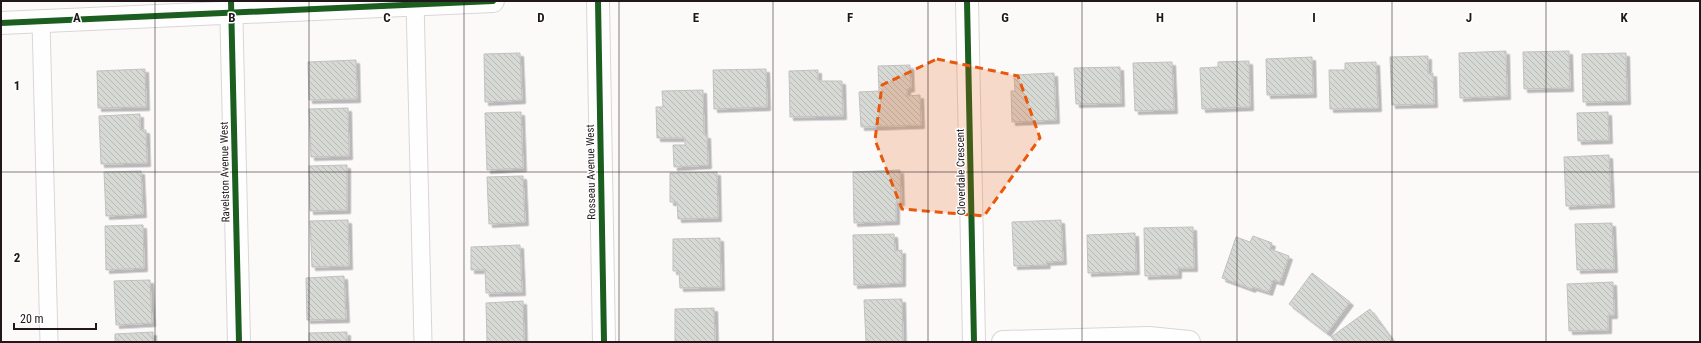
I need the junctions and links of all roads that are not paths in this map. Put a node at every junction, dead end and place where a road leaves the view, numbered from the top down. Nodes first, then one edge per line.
1 (494, 1) edge
2 (598, 1) edge
3 (967, 1) edge
4 (415, 2) edge
5 (231, 7) edge
6 (41, 21) junction
7 (1, 23) edge
8 (1149, 340) edge
9 (49, 342) edge
10 (239, 342) edge
11 (423, 342) edge
12 (604, 342) edge
13 (974, 342) edge
14 (1003, 342) edge
15 (1189, 342) edge

1 - 4 street
2 - 12 street, Rosseau Avenue West
3 - 13 street, Cloverdale Crescent
4 - 5 street
4 - 11 lane
5 - 6 street
5 - 10 street, Ravelston Avenue West
6 - 7 street
6 - 9 lane
8 - 14 street
8 - 15 street

